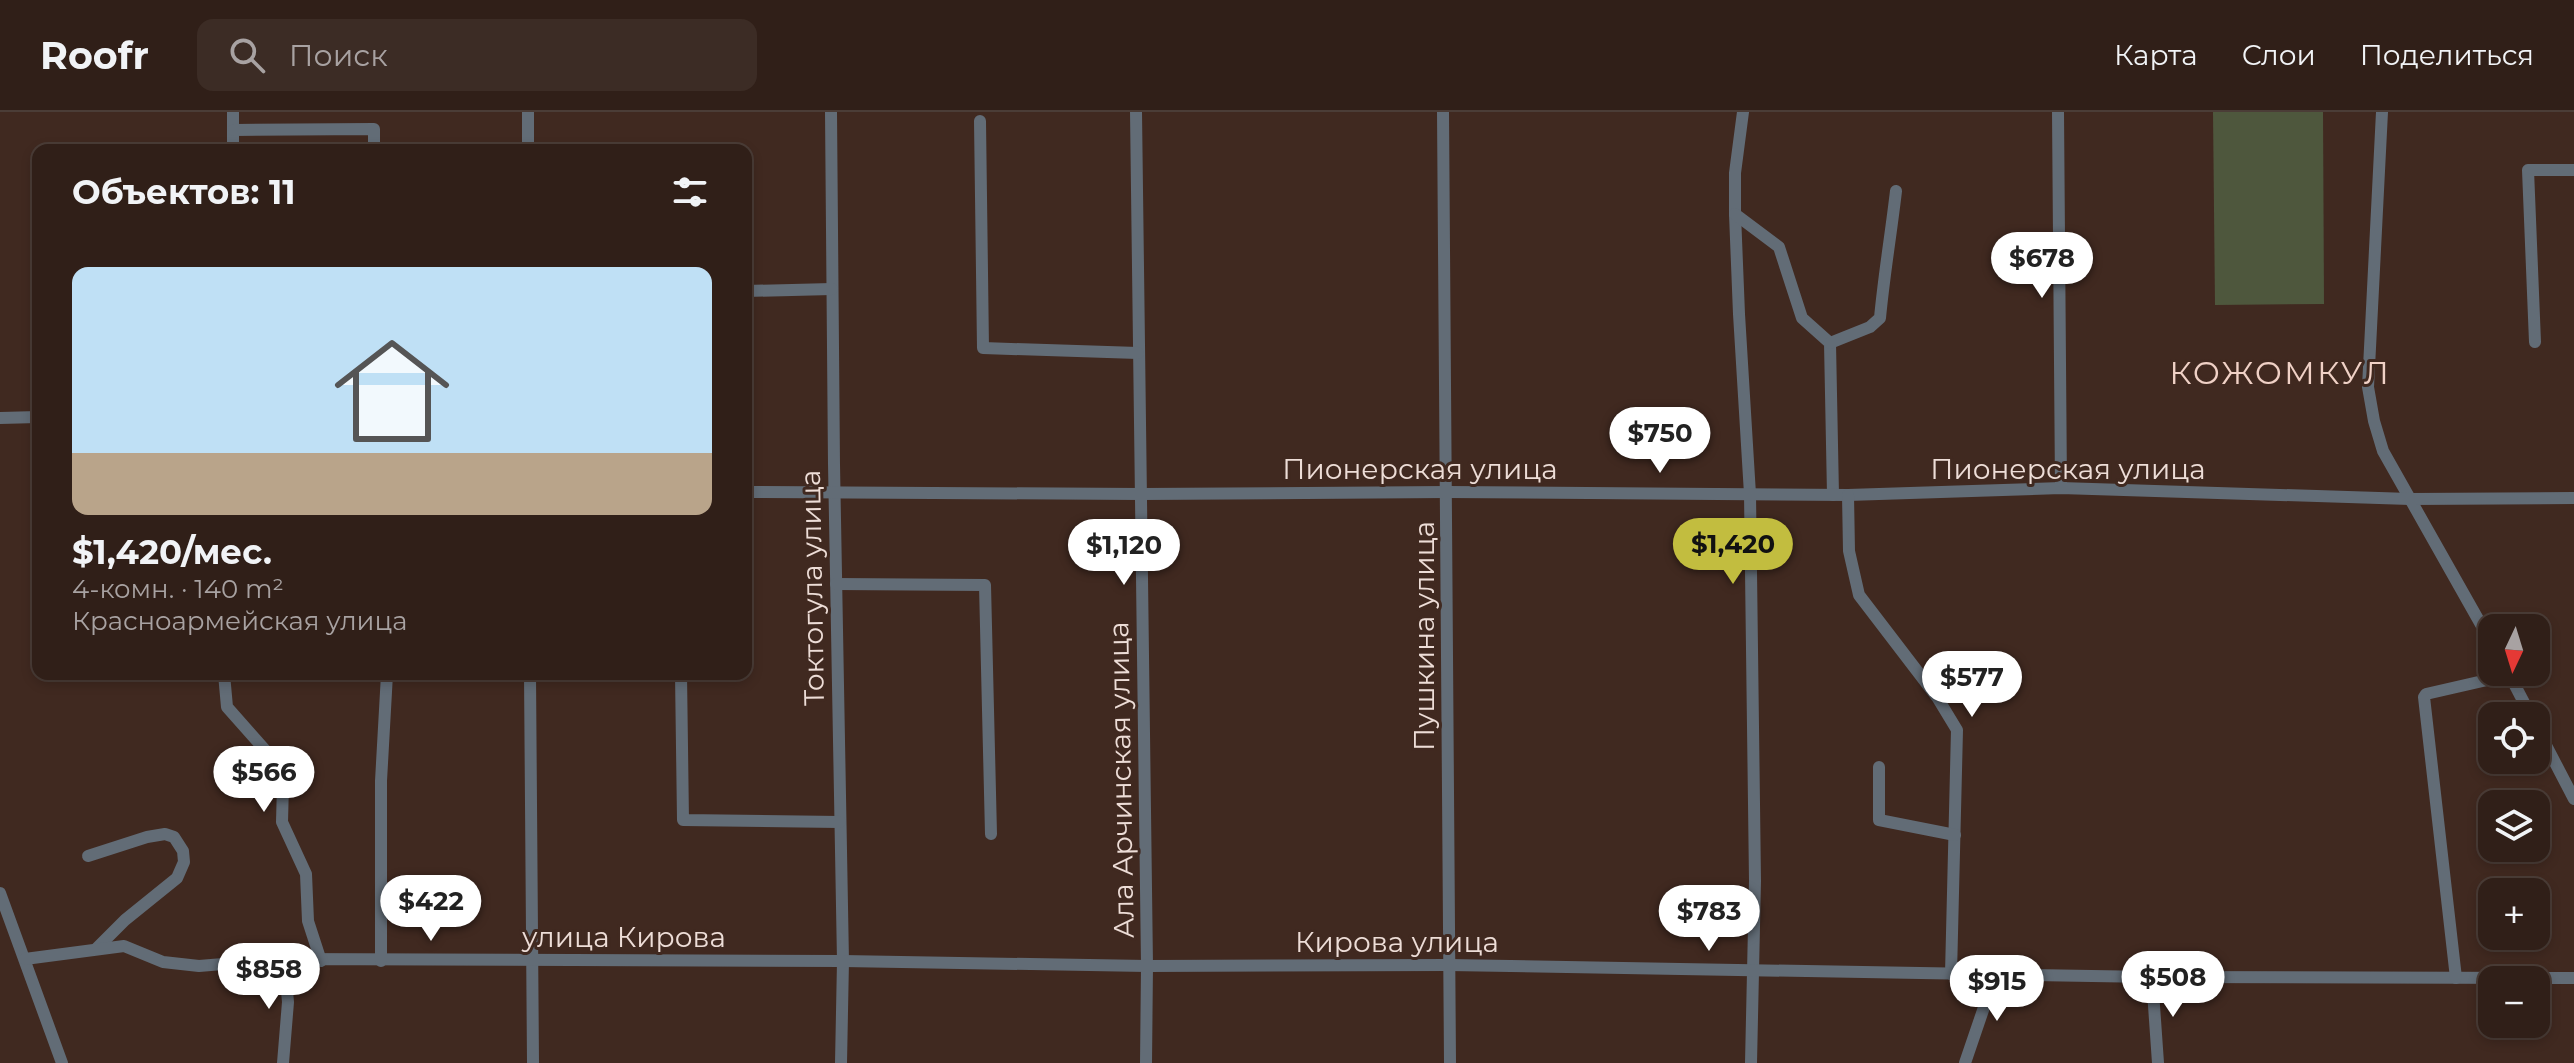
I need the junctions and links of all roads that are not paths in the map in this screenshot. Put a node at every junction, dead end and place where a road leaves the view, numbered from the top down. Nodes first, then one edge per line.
1 (233, 112) edge
2 (528, 112) edge
3 (831, 112) edge
4 (1136, 112) edge
5 (1443, 112) edge
6 (1743, 112) edge
7 (2058, 112) edge
8 (2382, 112) edge
9 (980, 121) dead end
10 (234, 130) junction
11 (233, 144) edge
12 (374, 144) edge
13 (528, 144) edge
14 (2574, 170) edge
15 (1896, 191) dead end
16 (1735, 214) junction
17 (832, 289) junction
18 (752, 291) edge
19 (2535, 342) dead end
20 (1830, 343) junction
21 (1138, 353) junction
22 (32, 417) edge
23 (0, 418) edge
24 (2061, 488) junction
25 (752, 492) edge
26 (1447, 492) junction
27 (834, 493) junction
28 (1141, 494) junction
29 (1750, 494) junction
30 (1833, 495) junction
31 (1848, 495) junction
32 (2574, 498) edge
33 (2410, 499) junction
34 (836, 584) junction
35 (2478, 619) edge
36 (225, 680) edge
37 (387, 680) edge
38 (530, 680) edge
39 (681, 680) edge
40 (2478, 681) edge
41 (2550, 753) edge
42 (1879, 767) dead end
43 (2574, 799) edge
44 (840, 822) junction
45 (991, 834) dead end
46 (1955, 835) junction
47 (88, 856) dead end
48 (0, 893) edge
49 (97, 948) junction
50 (25, 959) junction
51 (284, 959) junction
52 (321, 961) junction
53 (381, 961) junction
54 (533, 961) junction
55 (843, 961) junction
56 (1449, 965) junction
57 (1147, 966) junction
58 (1753, 971) junction
59 (1951, 974) junction
60 (1995, 975) junction
61 (2152, 977) junction
62 (2456, 978) junction
63 (2574, 978) edge
64 (62, 1063) edge
65 (283, 1063) edge
66 (533, 1063) edge
67 (841, 1063) edge
68 (1146, 1063) edge
69 (1450, 1063) edge
70 (1751, 1063) edge
71 (1965, 1063) edge
72 (2158, 1063) edge

1 - 10 street
2 - 13 street
3 - 17 street, Токтогула улица
4 - 21 street, Ала Арчинская улица
5 - 26 street, Пушкина улица
6 - 16 street
7 - 24 street
8 - 33 street
9 - 21 street
10 - 11 street
10 - 12 street
14 - 19 street
15 - 20 street
16 - 20 street
16 - 29 street
17 - 18 street
17 - 27 street, Токтогула улица
20 - 30 street
21 - 28 street, Ала Арчинская улица
22 - 23 street
24 - 31 street, Пионерская улица
24 - 33 street, Пионерская улица
25 - 27 street, Пионерская улица
26 - 28 street, Пионерская улица
26 - 29 street, Пионерская улица
26 - 56 street, Пушкина улица
27 - 28 street, Пионерская улица
27 - 34 street, Токтогула улица
28 - 57 street, Ала Арчинская улица
29 - 30 street, Пионерская улица
29 - 58 street
30 - 31 street, Пионерская улица
31 - 46 street
32 - 33 street, Пионерская улица
33 - 35 street
34 - 44 street, Токтогула улица
34 - 45 street
36 - 52 street
37 - 53 street
38 - 54 street
39 - 44 street
40 - 62 street
41 - 43 street
42 - 46 street
44 - 55 street, Токтогула улица
46 - 59 street
47 - 49 street
48 - 50 street
49 - 50 street, улица Кирова
49 - 51 street, улица Кирова
50 - 64 street
51 - 52 street, улица Кирова
51 - 65 street
52 - 53 street, улица Кирова
53 - 54 street, улица Кирова
54 - 55 street, улица Кирова
54 - 66 street
55 - 57 street, Кирова улица
55 - 67 street, Токтогула улица
56 - 57 street, Кирова улица
56 - 58 street, Кирова улица
56 - 69 street, Пушкина улица
57 - 68 street, Ала Арчинская улица
58 - 59 street, Кирова улица
58 - 70 street
59 - 60 street, Кирова улица
60 - 61 street, Кирова улица
60 - 71 street
61 - 62 street, Кирова улица
61 - 72 street
62 - 63 street, Кирова улица

